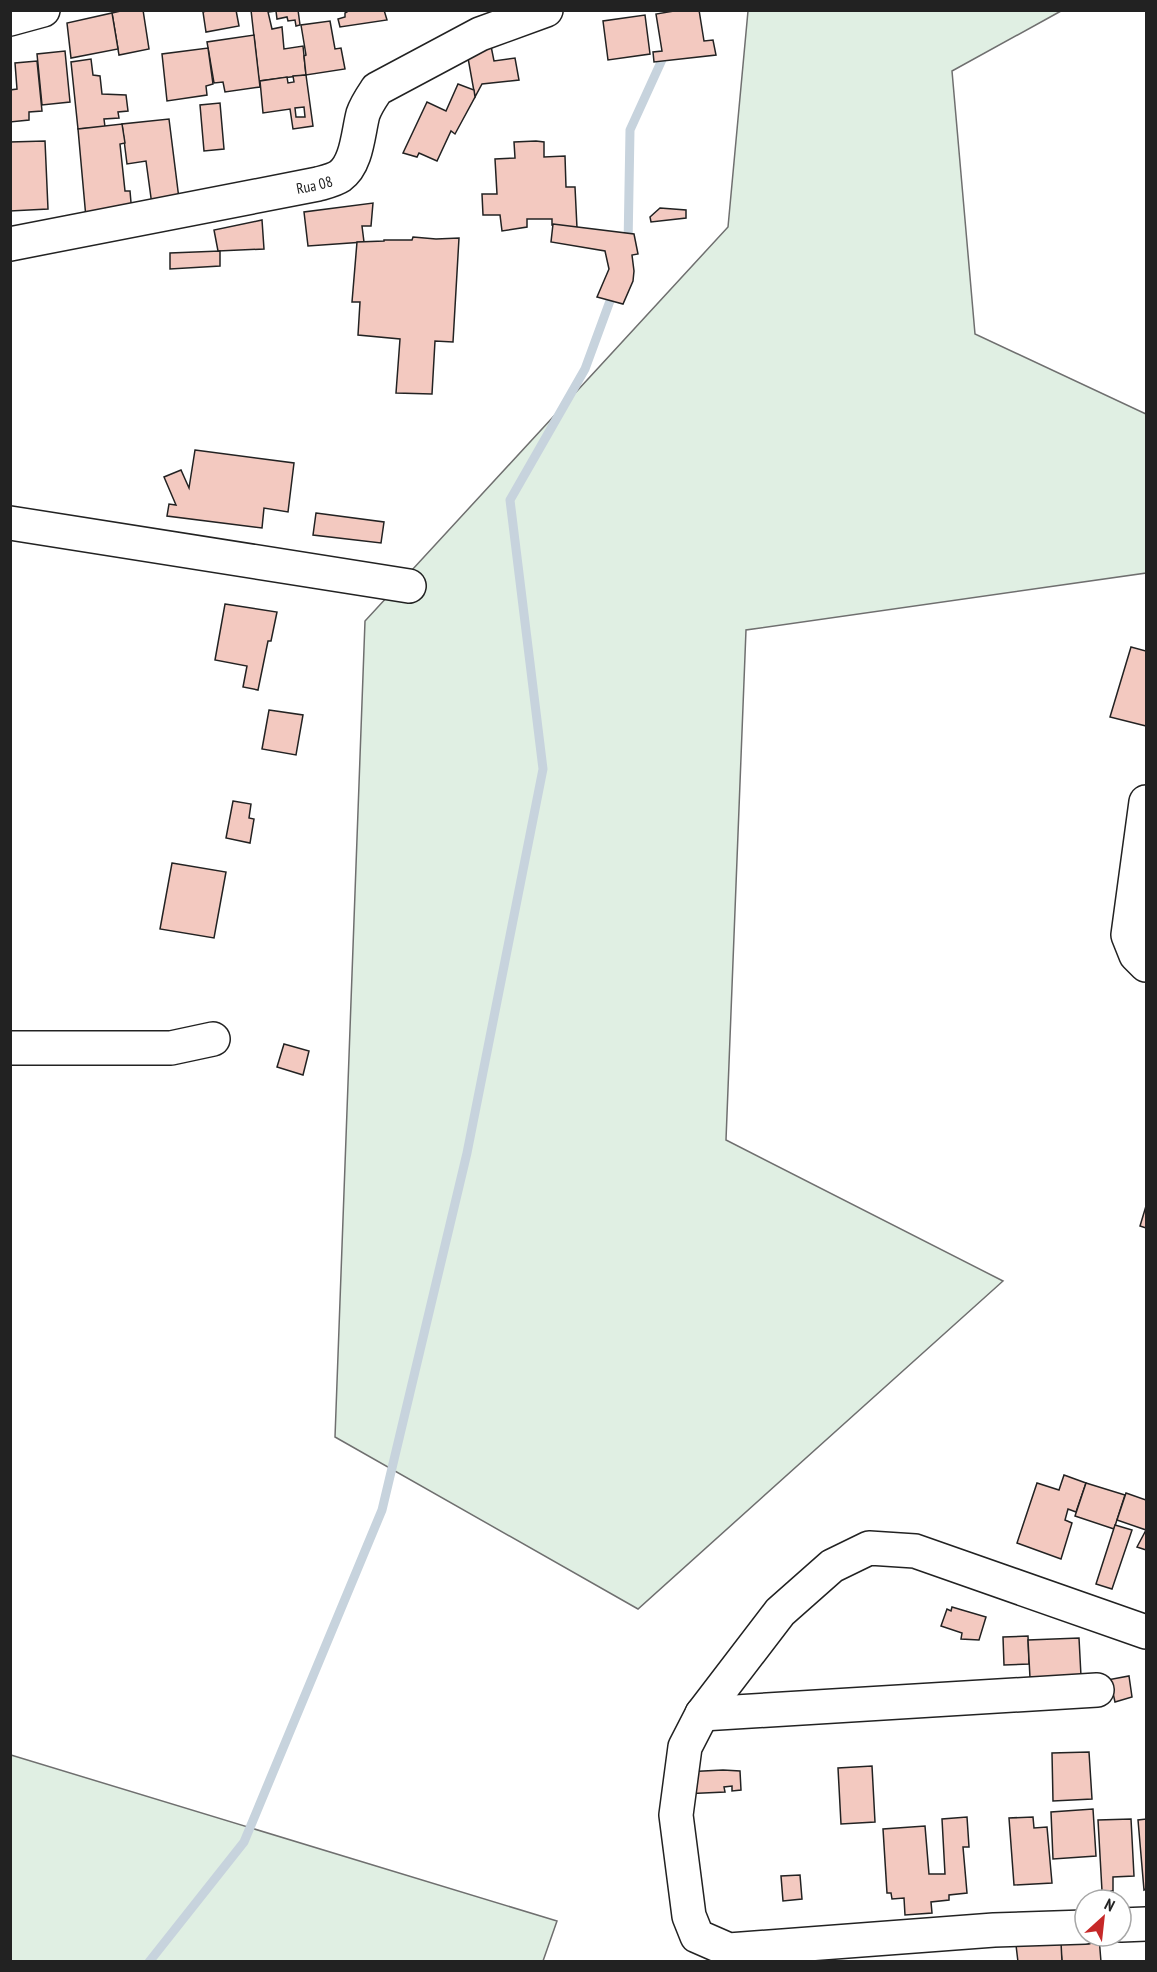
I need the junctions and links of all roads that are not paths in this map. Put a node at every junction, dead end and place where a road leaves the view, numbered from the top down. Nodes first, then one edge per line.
1 (43, 10) edge
2 (546, 10) edge
3 (10, 18) edge
4 (10, 244) edge
5 (10, 523) edge
6 (409, 586) dead end
7 (1146, 802) edge
8 (1146, 965) edge
9 (213, 1039) dead end
10 (10, 1048) edge
11 (1146, 1632) edge
12 (1097, 1690) dead end
13 (702, 1714) junction
14 (1073, 1927) edge

1 - 3 street
2 - 4 street, Rua 08
5 - 6 street
7 - 8 street
9 - 10 street
11 - 13 street
12 - 13 street
13 - 14 street

